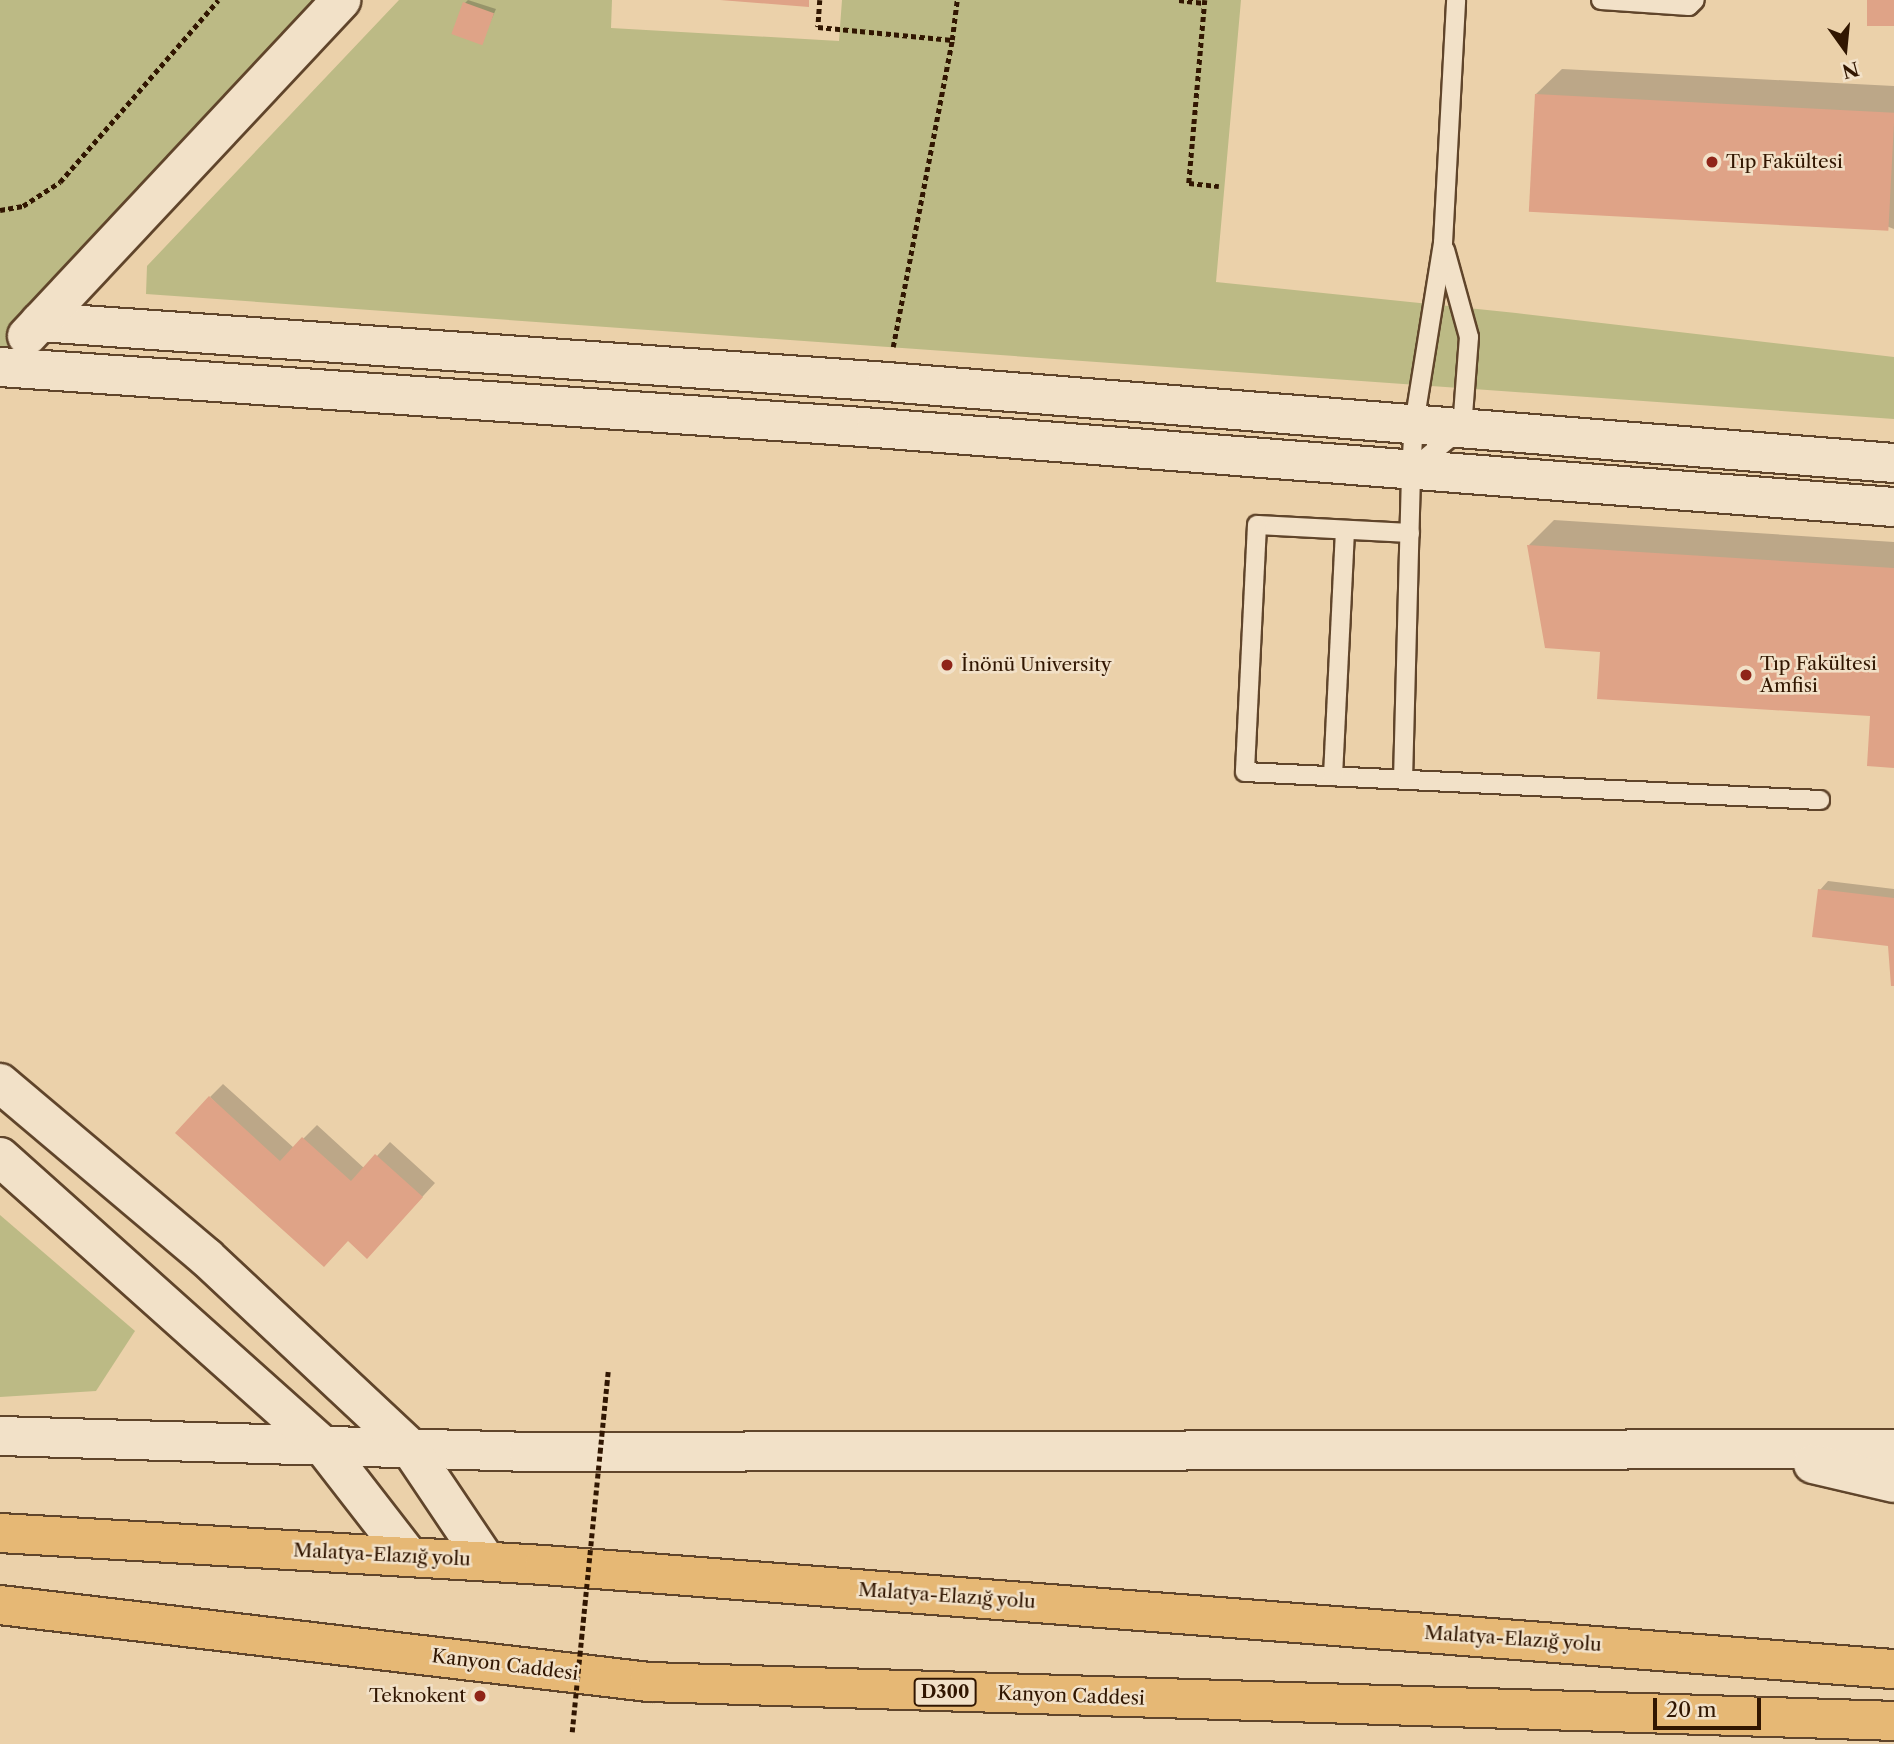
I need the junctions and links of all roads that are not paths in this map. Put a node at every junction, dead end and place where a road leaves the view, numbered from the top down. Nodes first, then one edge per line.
1 (341, 0) edge
2 (1456, 0) edge
3 (1601, 0) edge
4 (1695, 0) edge
5 (1443, 243) junction
6 (40, 322) junction
7 (0, 367) edge
8 (1414, 424) junction
9 (1462, 428) junction
10 (1894, 463) edge
11 (1411, 470) junction
12 (1894, 507) edge
13 (1345, 530) junction
14 (1410, 533) junction
15 (1334, 776) junction
16 (1403, 780) junction
17 (1819, 800) dead end
18 (0, 1083) edge
19 (0, 1157) edge
20 (0, 1436) edge
21 (323, 1446) junction
22 (410, 1448) junction
23 (1894, 1449) edge
24 (1746, 1450) junction
25 (1894, 1483) edge
26 (0, 1533) edge
27 (409, 1557) junction
28 (486, 1562) junction
29 (0, 1605) edge
30 (1894, 1669) edge
31 (1894, 1721) edge

1 - 6 main road
2 - 5 lane
3 - 4 lane
5 - 8 lane
5 - 9 lane
6 - 7 main road
6 - 8 main road
7 - 11 main road
8 - 9 main road
8 - 11 lane
9 - 10 main road
9 - 11 lane
11 - 12 main road
11 - 14 lane
13 - 14 lane
13 - 15 lane
13 - 15 lane
14 - 16 lane
15 - 16 lane
16 - 17 lane
18 - 22 main road
19 - 21 main road
20 - 21 main road
21 - 22 main road
21 - 27 main road
22 - 24 main road
22 - 28 main road
23 - 24 main road
24 - 25 main road
26 - 27 highway, Malatya-Elazığ yolu
27 - 28 highway, Malatya-Elazığ yolu
28 - 30 highway, Malatya-Elazığ yolu
29 - 31 highway, Kanyon Caddesi / D300

